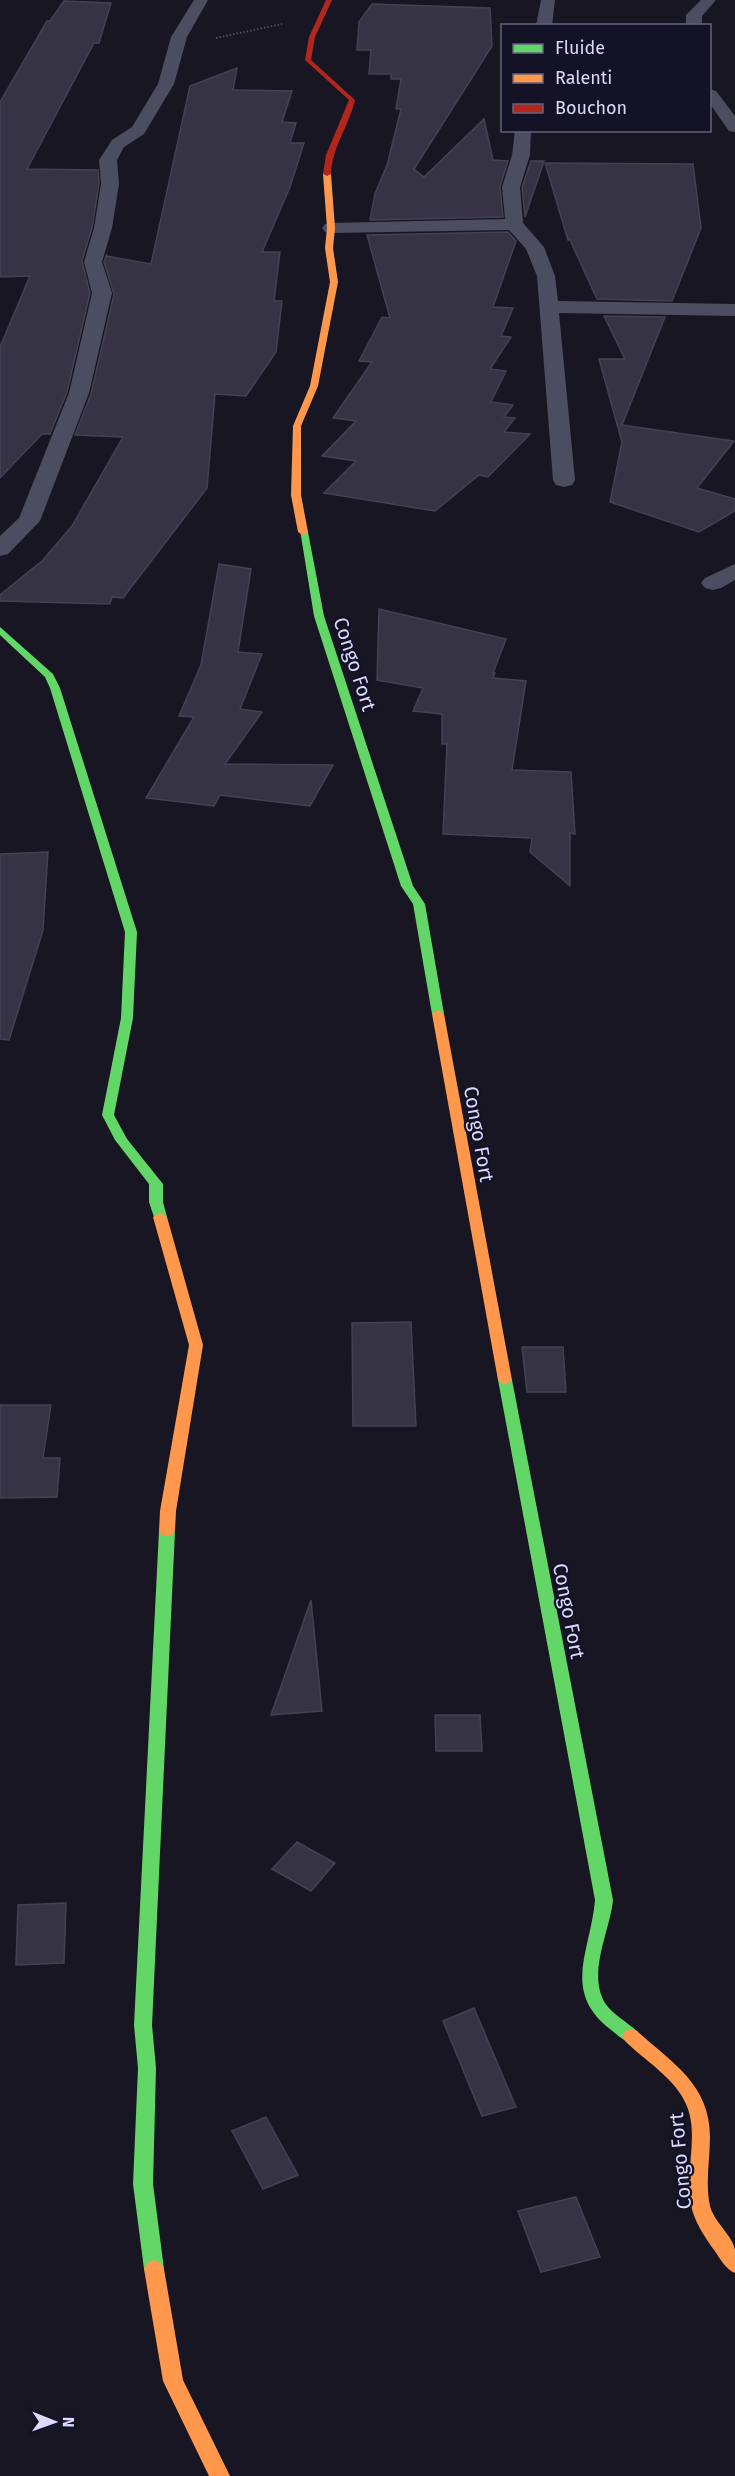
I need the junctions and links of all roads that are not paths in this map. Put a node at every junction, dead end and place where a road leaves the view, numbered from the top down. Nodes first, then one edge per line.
1 (201, 0) edge
2 (329, 0) edge
3 (548, 0) edge
4 (709, 0) edge
5 (544, 24) edge
6 (694, 24) edge
7 (711, 95) edge
8 (735, 127) edge
9 (523, 132) edge
10 (514, 224) junction
11 (331, 228) junction
12 (548, 307) junction
13 (735, 310) edge
14 (564, 480) dead end
15 (0, 549) edge
16 (735, 571) edge
17 (713, 583) dead end
18 (0, 630) edge
19 (735, 2264) edge
20 (220, 2476) edge

1 - 15 street
2 - 11 street, Congo Fort
3 - 5 street
4 - 6 street
7 - 8 street
9 - 10 street
10 - 11 street
10 - 12 street
11 - 19 street, Congo Fort
12 - 13 street
12 - 14 street
16 - 17 street
18 - 20 street

